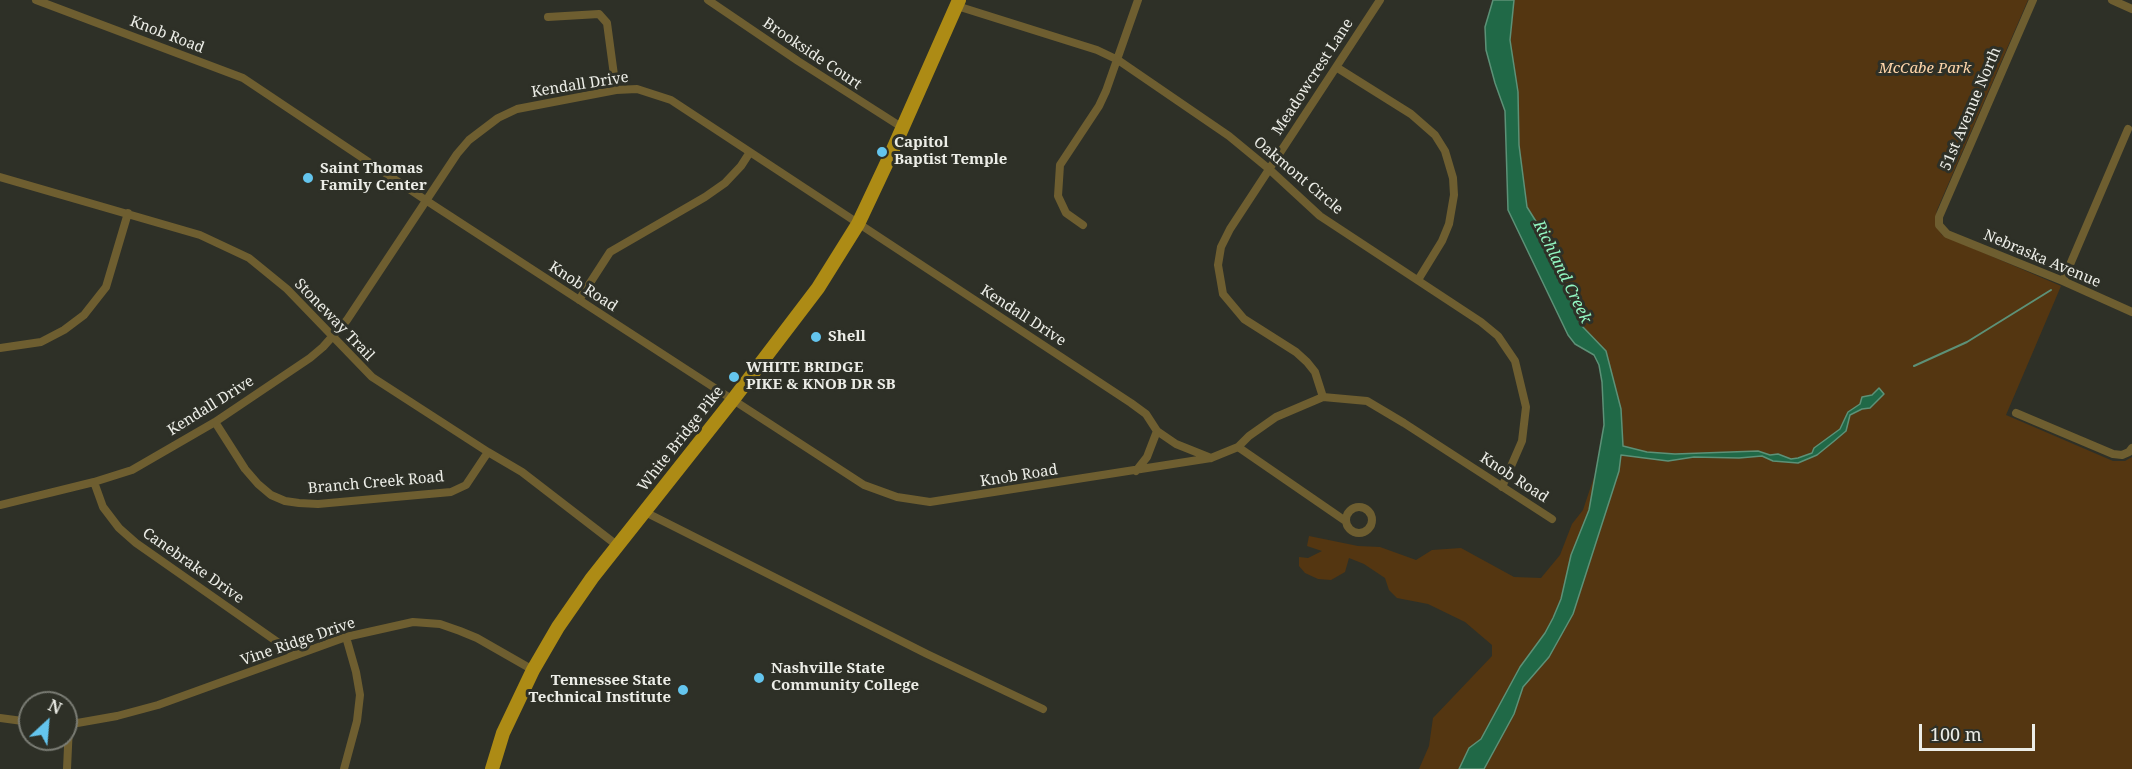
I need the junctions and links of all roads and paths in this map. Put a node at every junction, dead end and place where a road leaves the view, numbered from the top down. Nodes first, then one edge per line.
1 (36, 0) edge
2 (708, 0) edge
3 (1138, 0) edge
4 (1380, 0) edge
5 (2033, 0) edge
6 (2112, 0) edge
7 (958, 3) edge
8 (2132, 9) edge
9 (548, 17) dead end
10 (1118, 60) junction
11 (1336, 67) junction
12 (616, 90) junction
13 (903, 128) junction
14 (2128, 129) dead end
15 (750, 152) junction
16 (1269, 169) junction
17 (0, 177) edge
18 (427, 201) junction
19 (128, 213) junction
20 (858, 224) junction
21 (1083, 225) dead end
22 (1942, 229) joint
23 (1418, 280) junction
24 (2064, 281) junction
25 (579, 300) junction
26 (2132, 312) edge
27 (332, 337) junction
28 (0, 348) edge
29 (1323, 397) junction
30 (732, 400) junction
31 (2016, 413) dead end
32 (215, 422) junction
33 (1157, 431) junction
34 (1238, 447) junction
35 (2131, 450) edge
36 (488, 453) junction
37 (1211, 458) junction
38 (1136, 471) junction
39 (94, 482) junction
40 (1502, 487) junction
41 (0, 506) edge
42 (645, 512) junction
43 (1552, 519) dead end
44 (1344, 520) dead end
45 (618, 546) junction
46 (346, 637) junction
47 (296, 655) junction
48 (533, 670) junction
49 (1043, 709) dead end
50 (0, 718) edge
51 (18, 720) edge
52 (78, 723) edge
53 (67, 751) edge
54 (67, 769) edge
55 (344, 769) edge
56 (492, 769) edge

1 - 18 street, Knob Road
2 - 13 street, Brookside Court
3 - 10 street
4 - 11 street, Meadowcrest Lane
5 - 22 street, 51st Avenue North
6 - 8 street
7 - 10 street, Oakmont Circle
7 - 13 main road, White Bridge Pike
9 - 12 street
10 - 16 street, Oakmont Circle
10 - 21 street
11 - 16 street, Meadowcrest Lane
11 - 23 street
12 - 15 street, Kendall Drive
12 - 18 street, Kendall Drive
13 - 20 main road, White Bridge Pike
14 - 24 street
15 - 20 street, Kendall Drive
15 - 25 street
16 - 23 street, Oakmont Circle
16 - 29 street, Meadowcrest Lane
17 - 19 street, Stoneway Trail
18 - 25 street, Knob Road
18 - 27 street, Kendall Drive
19 - 27 street, Stoneway Trail
19 - 28 street
20 - 30 main road, White Bridge Pike
20 - 33 street, Kendall Drive
22 - 24 street, Nebraska Avenue
23 - 40 street, Oakmont Circle
24 - 26 street, Nebraska Avenue
25 - 30 street, Knob Road
27 - 32 street, Kendall Drive
27 - 36 street, Stoneway Trail
29 - 34 street, Knob Road
29 - 40 street, Knob Road
30 - 38 street, Knob Road
30 - 42 main road, White Bridge Pike
31 - 35 street
32 - 36 street, Branch Creek Road
32 - 39 street, Kendall Drive
33 - 37 street, Kendall Drive
33 - 38 street
34 - 37 street, Knob Road
34 - 44 street
36 - 45 street, Stoneway Trail
37 - 38 street, Knob Road
39 - 41 street, Kendall Drive
39 - 47 street, Canebrake Drive
40 - 43 street, Knob Road
42 - 45 main road, White Bridge Pike
42 - 49 street
45 - 48 main road, White Bridge Pike
46 - 47 street, Vine Ridge Drive
46 - 48 street, Vine Ridge Drive
46 - 55 street
47 - 52 street, Vine Ridge Drive
48 - 56 main road, White Bridge Pike
50 - 51 street
53 - 54 street

